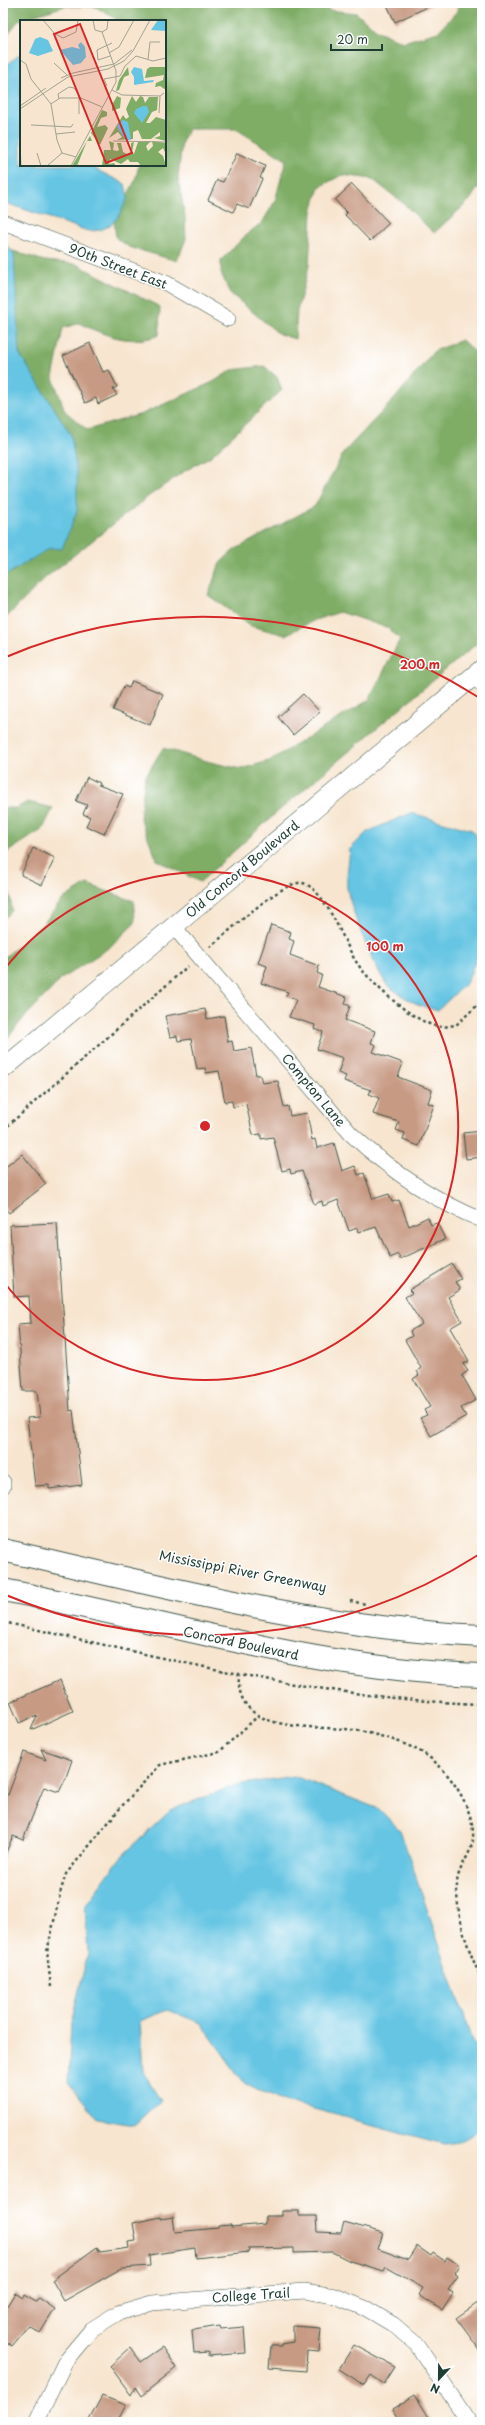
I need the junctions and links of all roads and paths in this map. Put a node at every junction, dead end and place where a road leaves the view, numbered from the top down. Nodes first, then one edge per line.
1 (3, 222) edge
2 (228, 319) dead end
3 (478, 679) edge
4 (174, 927) junction
5 (3, 1069) edge
6 (482, 1220) edge
7 (3, 1482) edge
8 (4, 1486) edge
9 (3, 1550) edge
10 (3, 1590) edge
11 (344, 1601) dead end
12 (373, 1605) dead end
13 (3, 1622) edge
14 (482, 1636) edge
15 (239, 1673) junction
16 (482, 1675) edge
17 (482, 1704) edge
18 (258, 1716) junction
19 (482, 1980) edge
20 (51, 1987) dead end
21 (36, 2422) edge
22 (469, 2422) edge

1 - 2 street, 90th Street East
3 - 4 street, Old Concord Boulevard
4 - 5 street, Old Concord Boulevard
4 - 6 street, Compton Lane
7 - 8 street
9 - 14 main road
10 - 16 main road, Concord Boulevard
11 - 12 path, Mississippi River Greenway
13 - 15 path
15 - 17 path
15 - 18 path
18 - 19 path
18 - 20 path
21 - 22 street, College Trail

